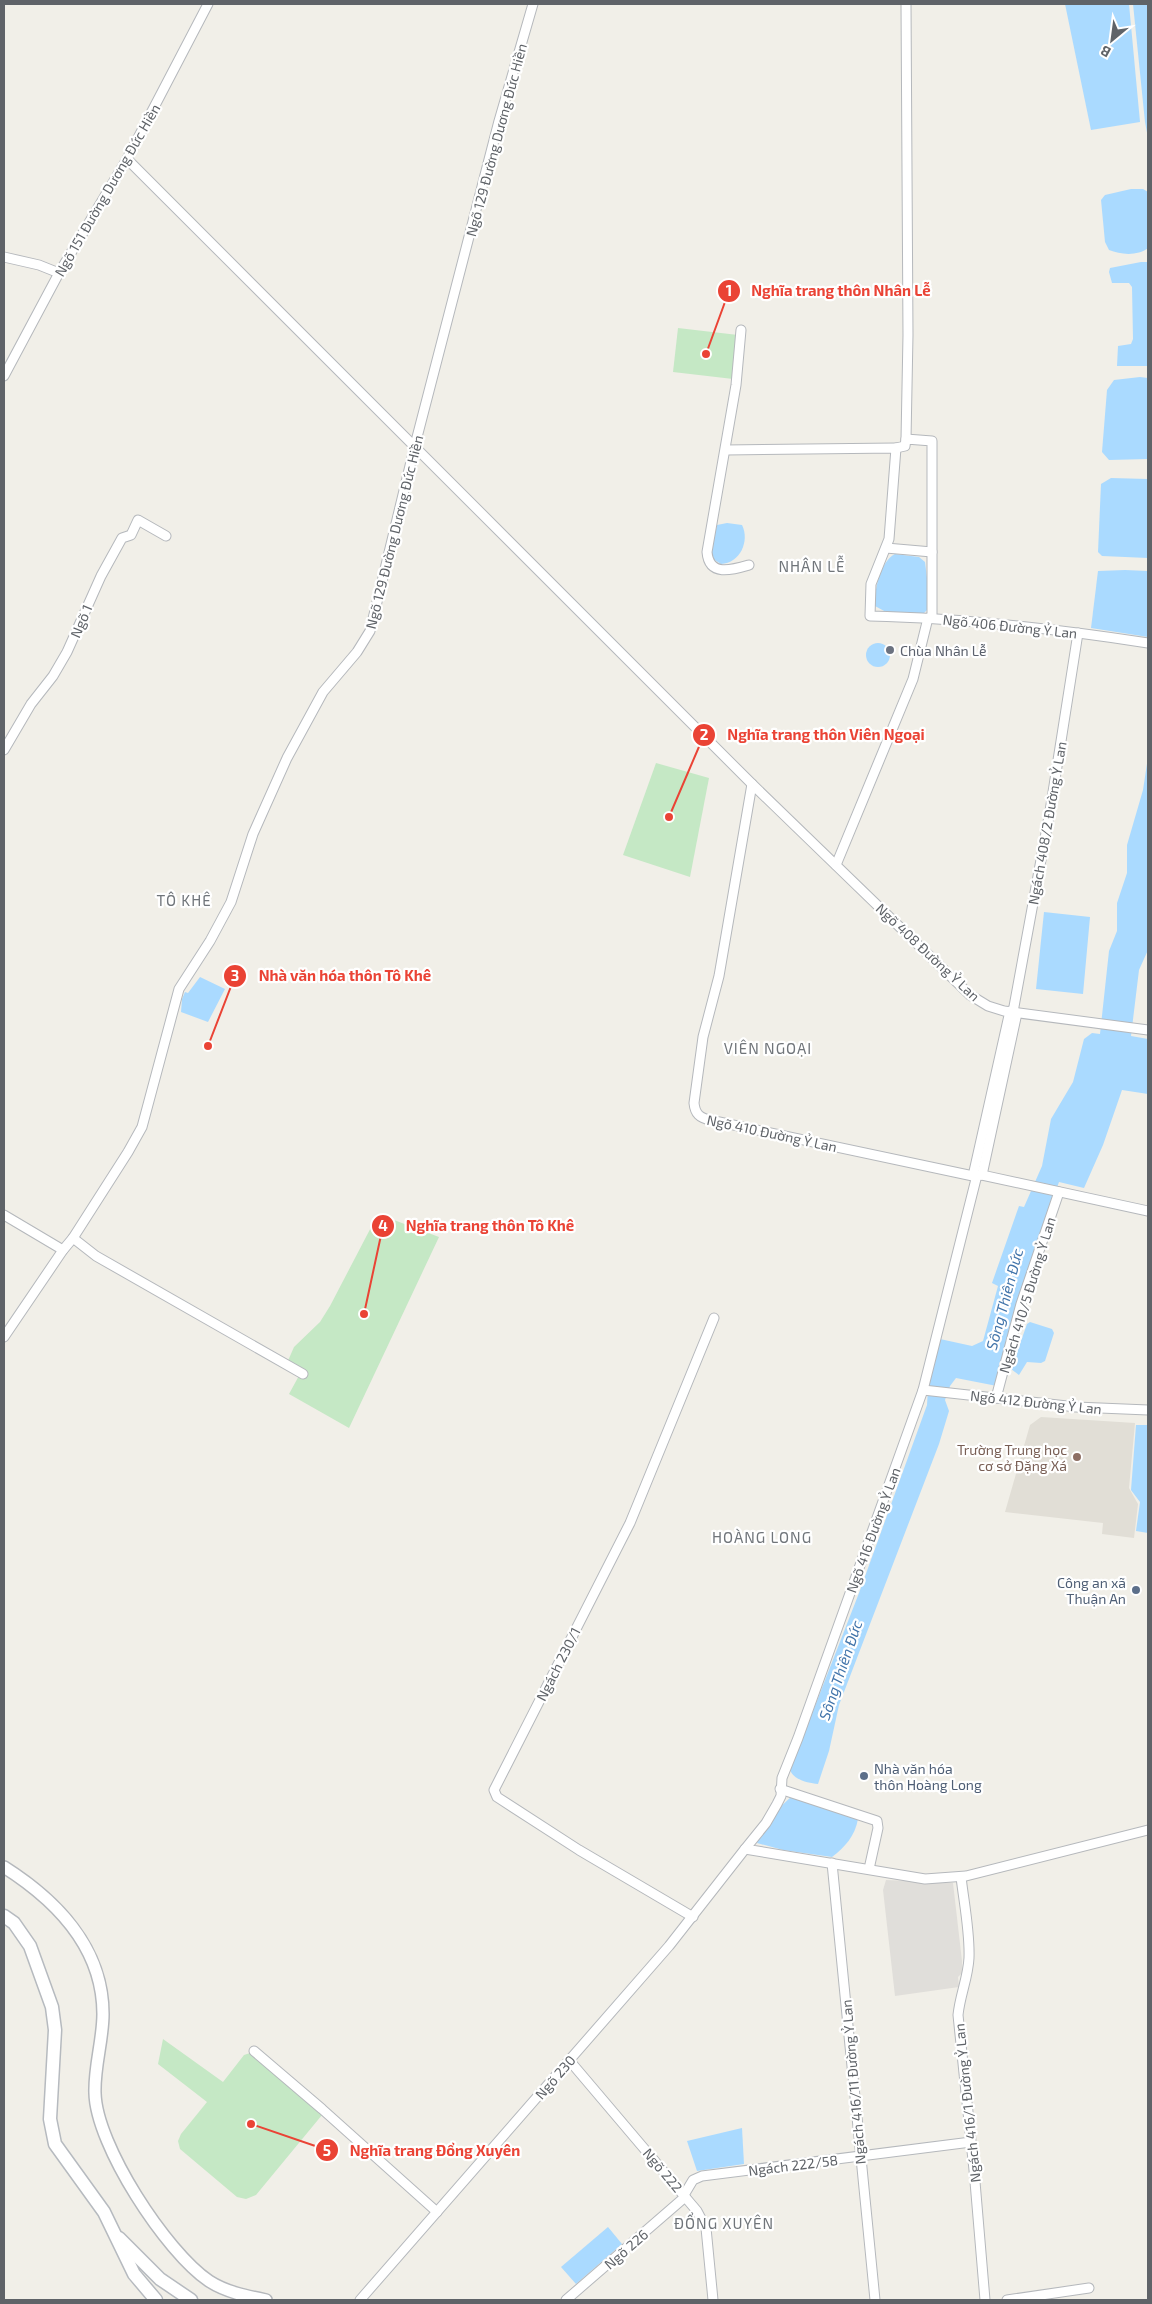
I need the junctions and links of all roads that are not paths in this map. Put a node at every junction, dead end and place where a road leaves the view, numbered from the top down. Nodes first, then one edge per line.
1 (208, 4) edge
2 (533, 4) edge
3 (906, 4) edge
4 (127, 159) junction
5 (4, 257) edge
6 (59, 273) junction
7 (741, 330) dead end
8 (4, 376) edge
9 (906, 439) junction
10 (415, 445) junction
11 (896, 448) junction
12 (726, 450) junction
13 (166, 536) dead end
14 (886, 548) junction
15 (932, 552) junction
16 (748, 565) dead end
17 (930, 618) junction
18 (1078, 633) junction
19 (1148, 643) edge
20 (4, 750) edge
21 (752, 784) junction
22 (836, 865) junction
23 (1013, 1012) junction
24 (1148, 1030) edge
25 (996, 1093) joint
26 (977, 1175) junction
27 (1059, 1192) junction
28 (1148, 1211) edge
29 (4, 1215) edge
30 (74, 1238) junction
31 (63, 1250) junction
32 (714, 1318) dead end
33 (4, 1337) edge
34 (303, 1374) dead end
35 (923, 1390) junction
36 (996, 1398) junction
37 (1148, 1410) edge
38 (780, 1789) junction
39 (1148, 1830) edge
40 (745, 1849) junction
41 (832, 1863) junction
42 (4, 1867) edge
43 (869, 1869) junction
44 (961, 1877) junction
45 (4, 1916) edge
46 (693, 1917) junction
47 (254, 2052) dead end
48 (570, 2060) junction
49 (971, 2142) junction
50 (860, 2156) junction
51 (685, 2196) junction
52 (437, 2212) junction
53 (111, 2229) junction
54 (1089, 2288) dead end
55 (1050, 2297) edge
56 (156, 2300) edge
57 (191, 2300) edge
58 (266, 2300) edge
59 (360, 2300) edge
60 (566, 2300) edge
61 (713, 2300) edge
62 (875, 2300) edge
63 (985, 2300) edge
64 (1007, 2300) edge

1 - 4 street, Ngõ 151 Đường Dương Đức Hiền
2 - 10 street, Ngõ 129 Đường Dương Đức Hiền
3 - 9 street
4 - 6 street, Ngõ 151 Đường Dương Đức Hiền
4 - 10 street, Ngõ 408 Đường Ỷ Lan
5 - 6 street
6 - 8 street, Ngõ 151 Đường Dương Đức Hiền
7 - 12 street
9 - 11 street
9 - 15 street
10 - 21 street, Ngõ 408 Đường Ỷ Lan
10 - 30 street, Ngõ 129 Đường Dương Đức Hiền
11 - 12 street
11 - 14 street
12 - 16 street
13 - 20 street, Ngõ 1
14 - 15 street
14 - 17 street, Ngõ 406 Đường Ỷ Lan
15 - 17 street
17 - 18 street, Ngõ 406 Đường Ỷ Lan
17 - 22 street
18 - 19 street, Ngõ 406 Đường Ỷ Lan
18 - 23 street, Ngách 408/2 Đường Ỷ Lan
21 - 22 street, Ngõ 408 Đường Ỷ Lan
21 - 26 street, Ngõ 410 Đường Ỷ Lan
22 - 23 street, Ngõ 408 Đường Ỷ Lan
23 - 24 street, Ngõ 408 Đường Ỷ Lan
23 - 25 street, Ngách 408/2 Đường Ỷ Lan
25 - 26 street, Ngõ 416 Đường Ỷ Lan
26 - 27 street, Ngõ 410 Đường Ỷ Lan
26 - 35 street, Ngõ 416 Đường Ỷ Lan
27 - 28 street, Ngõ 410 Đường Ỷ Lan
27 - 36 street, Ngách 410/5 Đường Ỷ Lan
29 - 31 street
30 - 31 street, Ngõ 129 Đường Dương Đức Hiền
30 - 34 street
31 - 33 street, Ngõ 129 Đường Dương Đức Hiền
32 - 46 street, Ngách 230/1
35 - 36 street, Ngõ 412 Đường Ỷ Lan
35 - 38 street, Ngõ 416 Đường Ỷ Lan
36 - 37 street, Ngõ 412 Đường Ỷ Lan
38 - 40 street, Ngõ 416 Đường Ỷ Lan
38 - 43 street
39 - 44 street
40 - 41 street
40 - 46 street, Ngõ 230
41 - 43 street
41 - 50 street, Ngách 416/11 Đường Ỷ Lan
42 - 58 street
43 - 44 street
44 - 49 street, Ngách 416/1 Đường Ỷ Lan
45 - 53 main road
46 - 48 street, Ngõ 230
47 - 52 street
48 - 51 street, Ngõ 222
48 - 52 street, Ngõ 230
49 - 50 street, Ngách 222/58
49 - 63 street, Ngách 416/1 Đường Ỷ Lan
50 - 51 street, Ngách 222/58
50 - 62 street, Ngách 416/11 Đường Ỷ Lan
51 - 60 street, Ngõ 226
51 - 61 street, Ngõ 222
52 - 59 street, Ngõ 230
53 - 56 main road
53 - 57 main road
54 - 55 street
55 - 64 street

